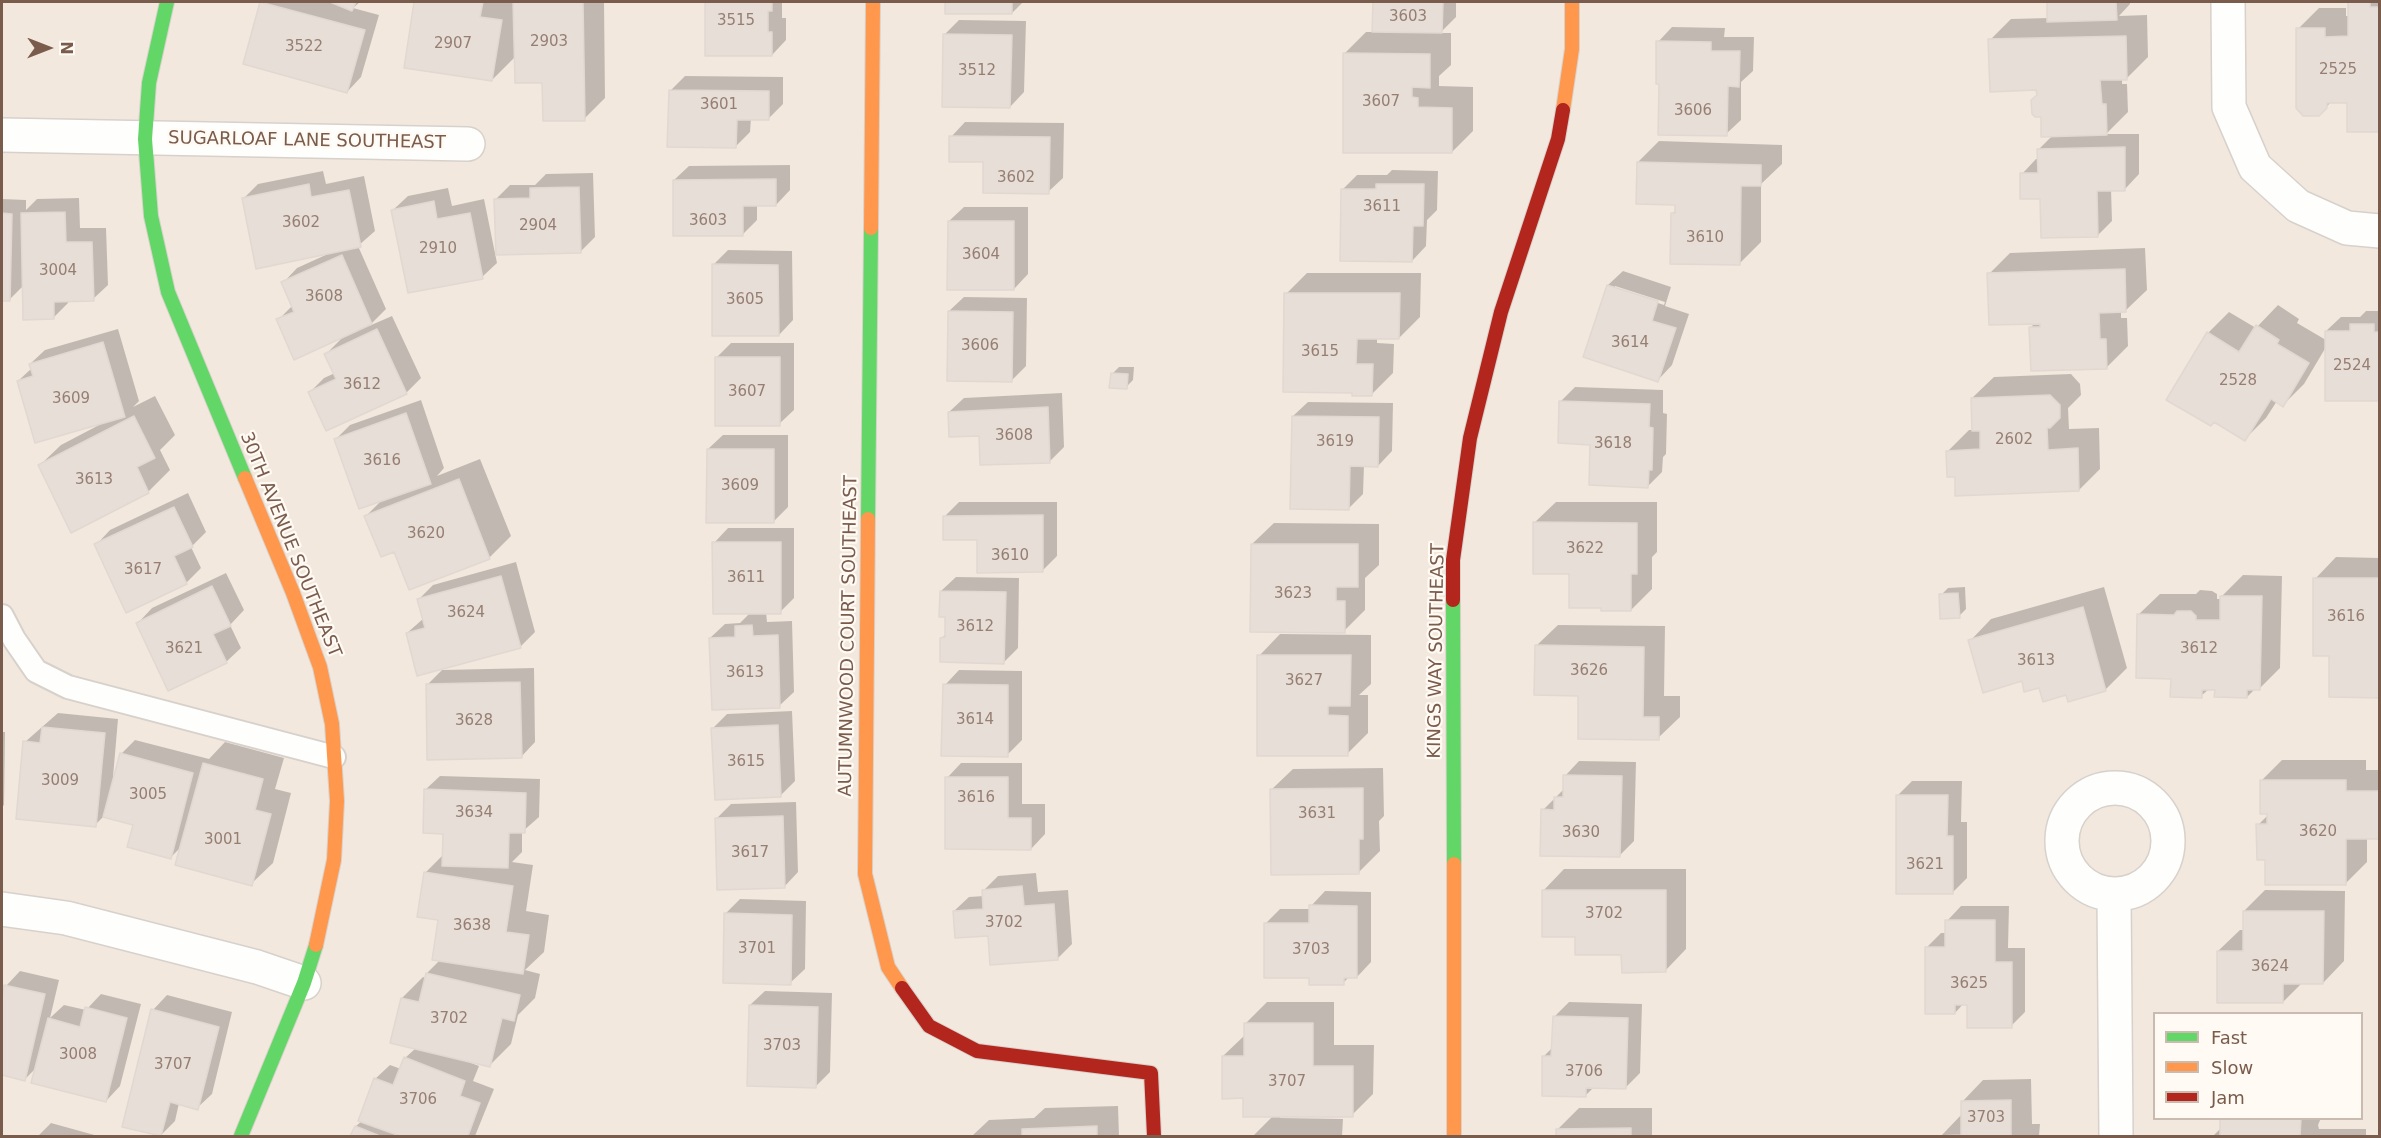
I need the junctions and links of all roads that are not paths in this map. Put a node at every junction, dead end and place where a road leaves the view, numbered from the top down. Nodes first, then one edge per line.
1 (167, 2) edge
2 (873, 2) edge
3 (1572, 2) edge
4 (2228, 2) edge
5 (2, 135) edge
6 (145, 139) junction
7 (468, 144) dead end
8 (2379, 231) edge
9 (2, 616) edge
10 (334, 758) junction
11 (2114, 895) dead end
12 (2, 909) edge
13 (304, 983) junction
14 (241, 1137) edge
15 (1154, 1137) edge
16 (1454, 1137) edge
17 (2116, 1137) edge

1 - 6 street, 30TH AVENUE SOUTHEAST
2 - 15 street, AUTUMNWOOD COURT SOUTHEAST
3 - 16 street, KINGS WAY SOUTHEAST
4 - 8 street
5 - 6 street, SUGARLOAF LANE SOUTHEAST
6 - 7 street, SUGARLOAF LANE SOUTHEAST
6 - 10 street, 30TH AVENUE SOUTHEAST
9 - 10 lane
10 - 13 street, 30TH AVENUE SOUTHEAST
11 - 17 street
12 - 13 street
13 - 14 street, 30TH AVENUE SOUTHEAST

